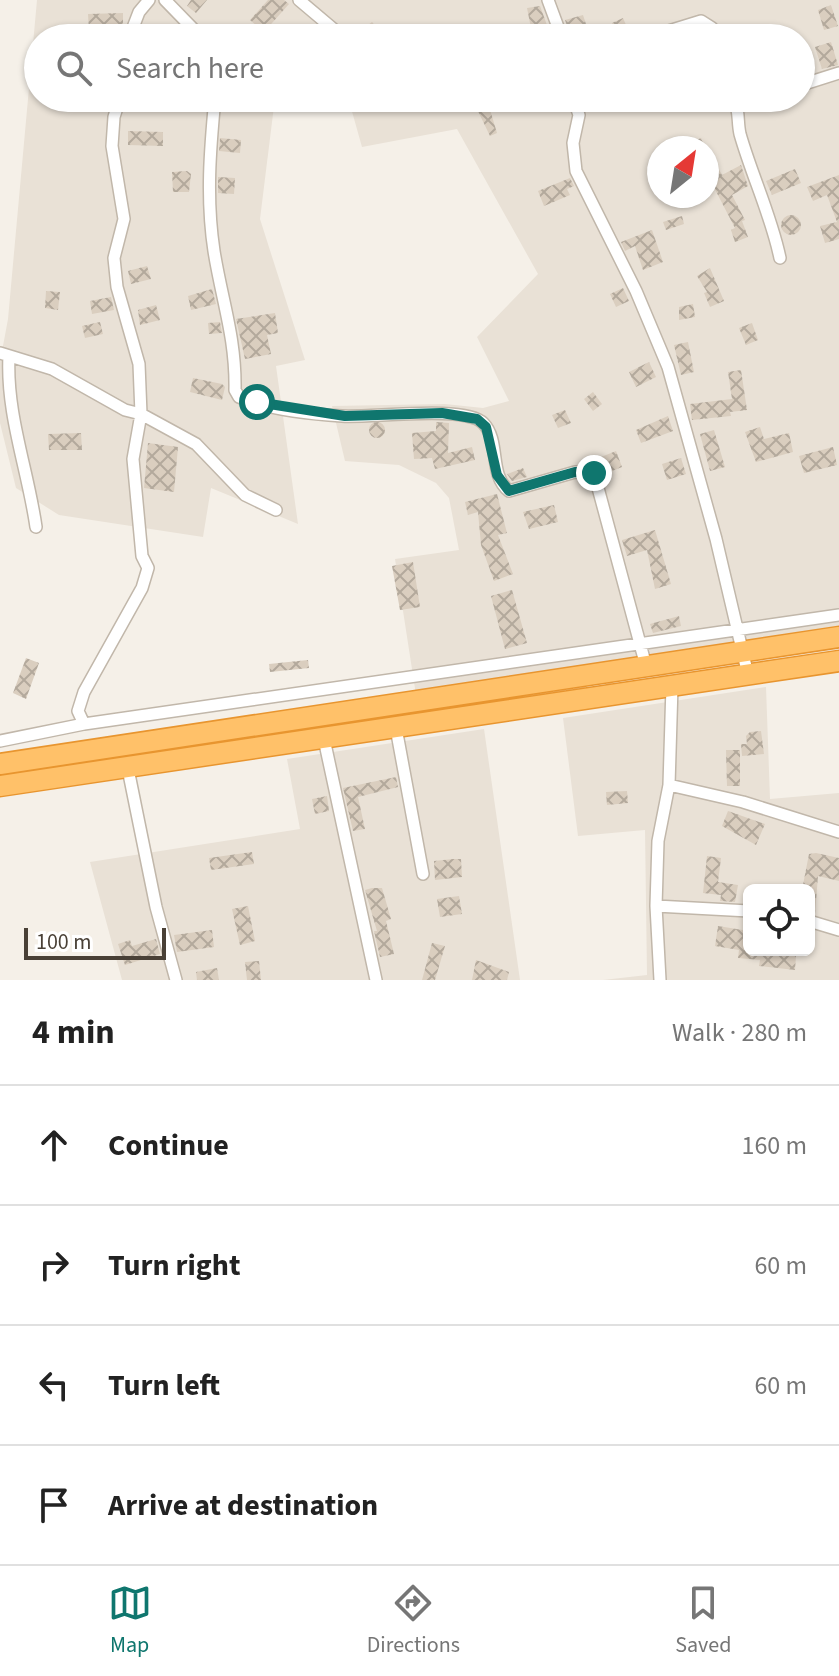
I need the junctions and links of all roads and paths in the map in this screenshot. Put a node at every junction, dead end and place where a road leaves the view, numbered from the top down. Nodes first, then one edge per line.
1 (149, 0) edge
2 (165, 0) edge
3 (299, 0) edge
4 (548, 0) edge
5 (134, 24) edge
6 (188, 24) edge
7 (327, 24) edge
8 (557, 24) edge
9 (839, 73) edge
10 (815, 81) edge
11 (116, 112) edge
12 (214, 112) edge
13 (577, 112) edge
14 (737, 112) edge
15 (780, 258) dead end
16 (4, 354) edge
17 (141, 414) junction
18 (276, 510) dead end
19 (36, 527) dead end
20 (839, 615) edge
21 (737, 630) junction
22 (839, 637) edge
23 (640, 645) junction
24 (741, 652) junction
25 (839, 661) edge
26 (646, 666) junction
27 (748, 675) junction
28 (672, 686) junction
29 (84, 724) junction
30 (396, 728) junction
31 (324, 739) junction
32 (0, 741) edge
33 (0, 764) edge
34 (128, 769) junction
35 (669, 785) junction
36 (0, 786) edge
37 (839, 832) edge
38 (423, 874) dead end
39 (656, 906) junction
40 (743, 911) edge
41 (815, 923) edge
42 (839, 930) edge
43 (176, 980) edge
44 (376, 980) edge
45 (660, 980) edge

1 - 5 street
2 - 6 street
3 - 7 street
4 - 8 street
9 - 10 street
11 - 17 street
12 - 23 street
13 - 21 street
14 - 15 street
16 - 17 street
16 - 19 street
17 - 18 street
17 - 29 street
20 - 21 street
21 - 23 street
21 - 24 street
22 - 24 highway
23 - 26 street
23 - 29 street
24 - 26 highway
24 - 27 street
25 - 27 highway
26 - 33 highway
27 - 28 highway
28 - 30 highway
28 - 35 street
29 - 32 street
30 - 31 highway
30 - 38 street
31 - 34 highway
31 - 44 street
34 - 36 highway
34 - 43 street
35 - 37 street
35 - 39 street
39 - 40 street
39 - 45 street
41 - 42 street

